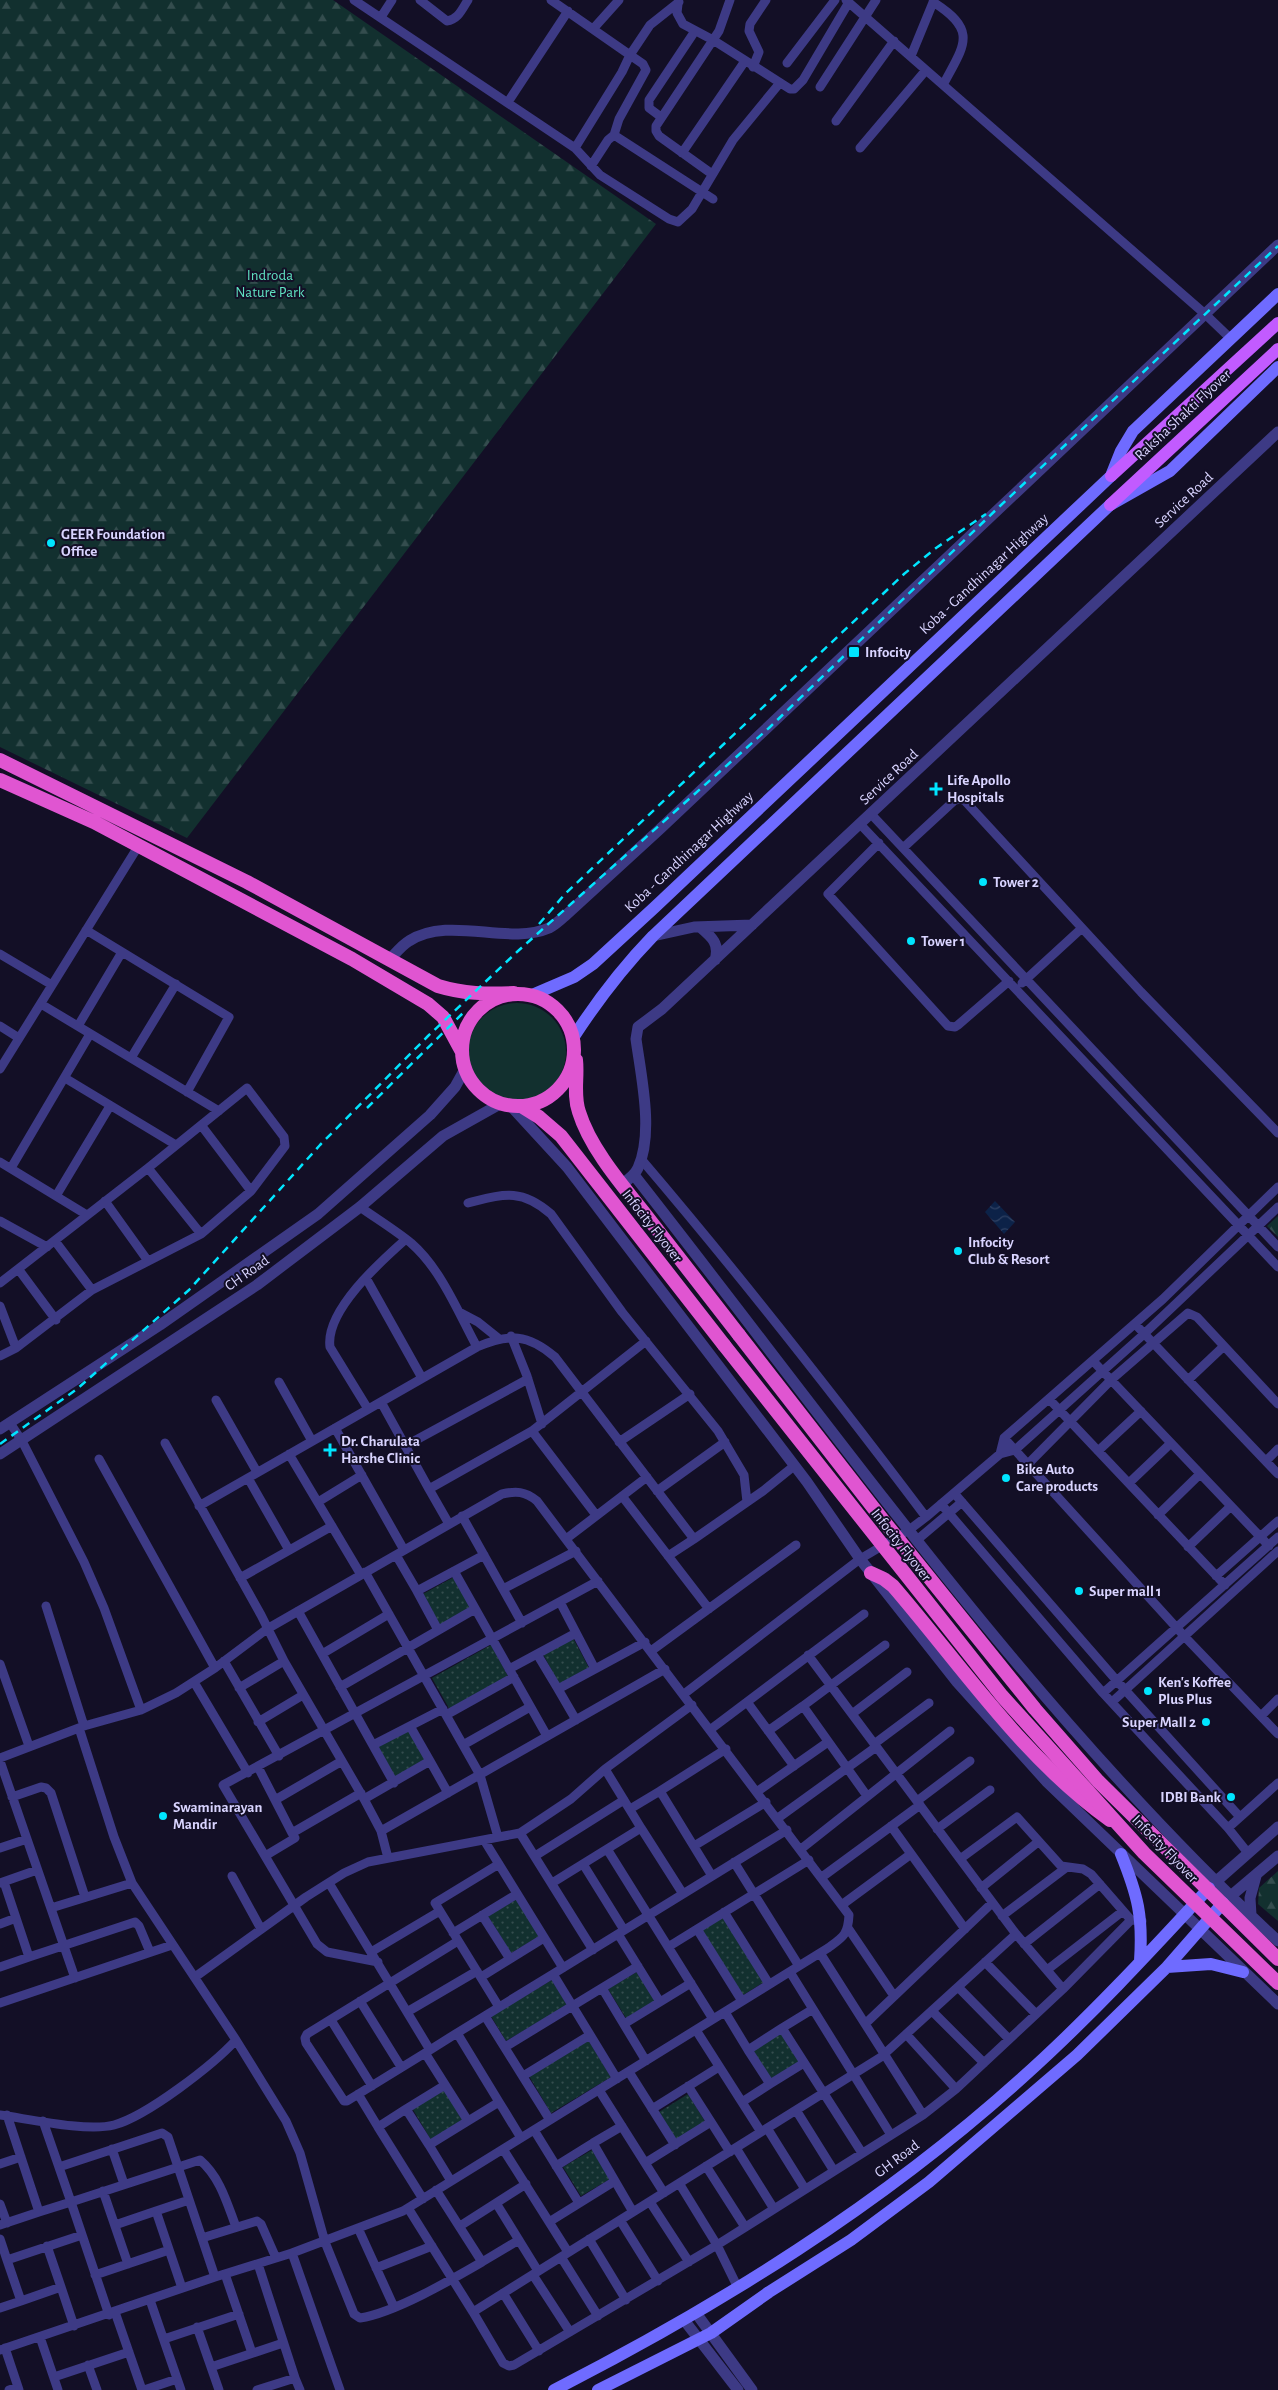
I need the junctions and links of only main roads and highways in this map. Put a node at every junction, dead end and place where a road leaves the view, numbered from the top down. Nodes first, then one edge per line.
1 (1278, 294) edge
2 (1278, 323) edge
3 (1278, 348) edge
4 (1278, 367) edge
5 (1111, 476) junction
6 (1110, 505) junction
7 (0, 760) edge
8 (0, 780) edge
9 (514, 993) junction
10 (532, 995) junction
11 (574, 1042) junction
12 (462, 1052) junction
13 (511, 1105) junction
14 (871, 1574) road end
15 (1121, 1828) junction
16 (1121, 1854) road end
17 (1213, 1884) road end
18 (1227, 1899) road end
19 (1278, 1959) edge
20 (1140, 1962) junction
21 (1167, 1967) junction
22 (1243, 1972) road end
23 (1278, 1982) edge
24 (554, 2390) edge
25 (598, 2390) edge

1 - 5 main road, Koba - Gandhinagar Highway
2 - 5 main road, Raksha Shakti Flyover
3 - 6 main road, Raksha Shakti Flyover
4 - 6 main road
5 - 10 main road, Koba - Gandhinagar Highway
6 - 11 main road
7 - 9 highway
8 - 12 highway
9 - 10 highway
9 - 12 highway
10 - 11 highway
11 - 13 highway
11 - 19 highway, Infocity Flyover, bridge
12 - 13 highway
13 - 15 highway, Infocity Flyover, bridge
14 - 15 highway, bridge
15 - 23 highway, Infocity Flyover, bridge
16 - 20 main road
17 - 20 main road, GH Road
18 - 21 main road
20 - 24 main road, GH Road
21 - 22 main road
21 - 25 main road

